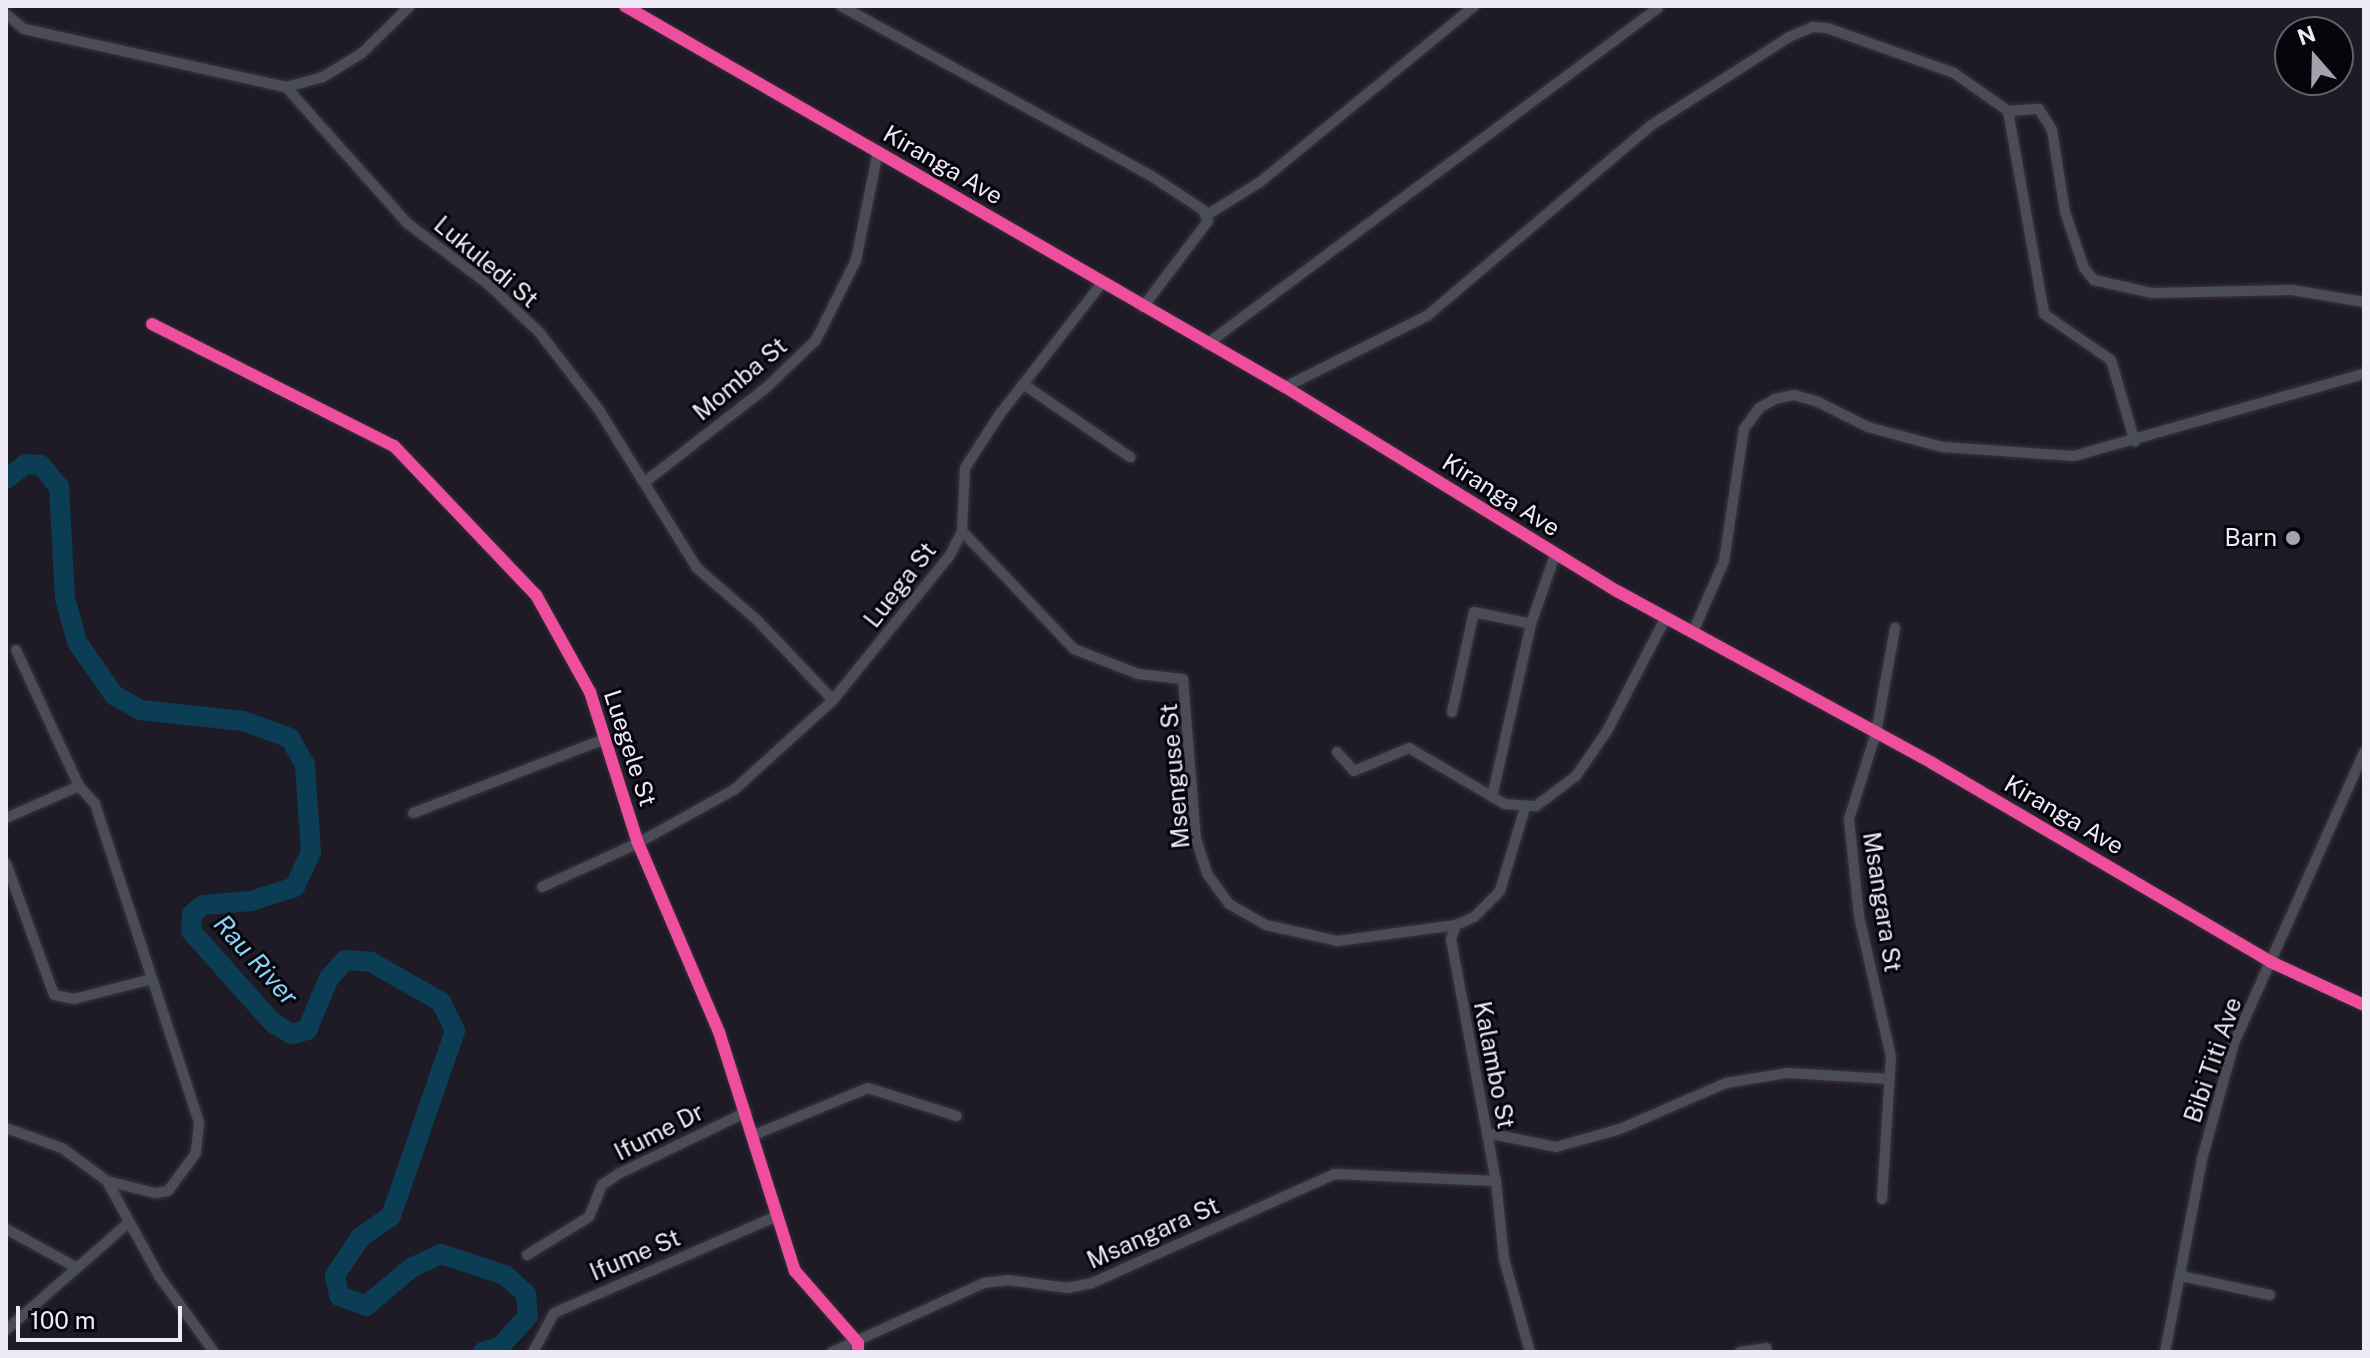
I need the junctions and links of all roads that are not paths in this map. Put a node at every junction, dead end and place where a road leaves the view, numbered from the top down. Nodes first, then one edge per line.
1 (410, 6) edge
2 (625, 6) edge
3 (841, 6) edge
4 (1474, 6) edge
5 (1658, 8) dead end
6 (6, 14) edge
7 (286, 87) junction
8 (2008, 111) junction
9 (878, 152) junction
10 (1207, 215) junction
11 (1102, 283) junction
12 (2364, 302) edge
13 (1143, 307) junction
14 (152, 324) dead end
15 (1207, 344) junction
16 (2364, 374) edge
17 (1023, 384) junction
18 (1285, 387) junction
19 (2135, 442) junction
20 (1130, 457) dead end
21 (645, 482) junction
22 (962, 531) junction
23 (1555, 555) junction
24 (1666, 617) junction
25 (1531, 624) junction
26 (1895, 628) dead end
27 (1693, 632) junction
28 (16, 650) dead end
29 (833, 700) junction
30 (1452, 712) dead end
31 (1876, 733) junction
32 (605, 739) junction
33 (1337, 752) dead end
34 (2364, 752) edge
35 (79, 786) junction
36 (1492, 797) junction
37 (1525, 808) junction
38 (413, 813) dead end
39 (6, 818) edge
40 (638, 843) junction
41 (6, 863) edge
42 (542, 887) dead end
43 (1456, 925) junction
44 (2271, 962) junction
45 (152, 979) junction
46 (2364, 1005) edge
47 (1889, 1079) junction
48 (746, 1112) junction
49 (957, 1116) dead end
50 (6, 1128) edge
51 (1487, 1133) junction
52 (754, 1135) junction
53 (107, 1181) junction
54 (1496, 1181) junction
55 (1882, 1199) dead end
56 (775, 1217) junction
57 (127, 1224) junction
58 (6, 1229) edge
59 (527, 1255) dead end
60 (74, 1266) junction
61 (2181, 1276) junction
62 (2270, 1295) dead end
63 (6, 1330) edge
64 (858, 1348) edge
65 (1767, 1348) dead end
66 (214, 1352) edge
67 (533, 1352) edge
68 (832, 1352) edge
69 (1530, 1352) edge
70 (1740, 1352) edge
71 (2165, 1352) edge

1 - 7 street
2 - 9 street, Kiranga Ave
3 - 10 street
4 - 10 street
5 - 15 street
6 - 7 street
7 - 21 street, Lukuledi St
8 - 12 street
8 - 18 street
8 - 19 street
9 - 11 street, Kiranga Ave
9 - 21 street, Momba St
10 - 13 street
11 - 13 street, Kiranga Ave
11 - 17 street, Luega St
13 - 15 street, Kiranga Ave
14 - 32 street, Luegele St
15 - 18 street, Kiranga Ave
16 - 19 street
17 - 20 street
17 - 22 street, Luega St
18 - 23 street, Kiranga Ave
19 - 27 street
21 - 29 street, Lukuledi St
22 - 29 street, Luega St
22 - 43 street, Msenguse St
23 - 24 street, Kiranga Ave
23 - 25 street
24 - 27 street, Kiranga Ave
24 - 37 street
25 - 30 street
25 - 36 street
26 - 31 street, Msangara St
27 - 31 street, Kiranga Ave
28 - 35 street
29 - 40 street, Luega St
31 - 44 street, Kiranga Ave
31 - 47 street, Msangara St
32 - 38 street
32 - 40 street, Luegele St
33 - 36 street
34 - 44 street, Bibi Titi Ave
35 - 39 street
35 - 45 street
36 - 37 street
37 - 43 street
40 - 42 street, Luega St
40 - 48 street, Luegele St
41 - 45 street
43 - 51 street, Kalambo St
44 - 46 street, Kiranga Ave
44 - 61 street, Bibi Titi Ave
45 - 53 street
47 - 51 street
47 - 55 street, Msangara St
48 - 52 street, Luegele St
48 - 59 street, Ifume Dr
49 - 52 street
50 - 53 street
51 - 54 street, Kalambo St
52 - 56 street, Luegele St
53 - 57 street
54 - 64 street, Msangara St
54 - 69 street, Kalambo St
56 - 64 street, Luegele St
56 - 67 street, Ifume St
57 - 60 street
57 - 66 street
58 - 60 street
60 - 63 street
61 - 62 street
61 - 71 street, Bibi Titi Ave
64 - 68 street, Msangara St
65 - 70 street

